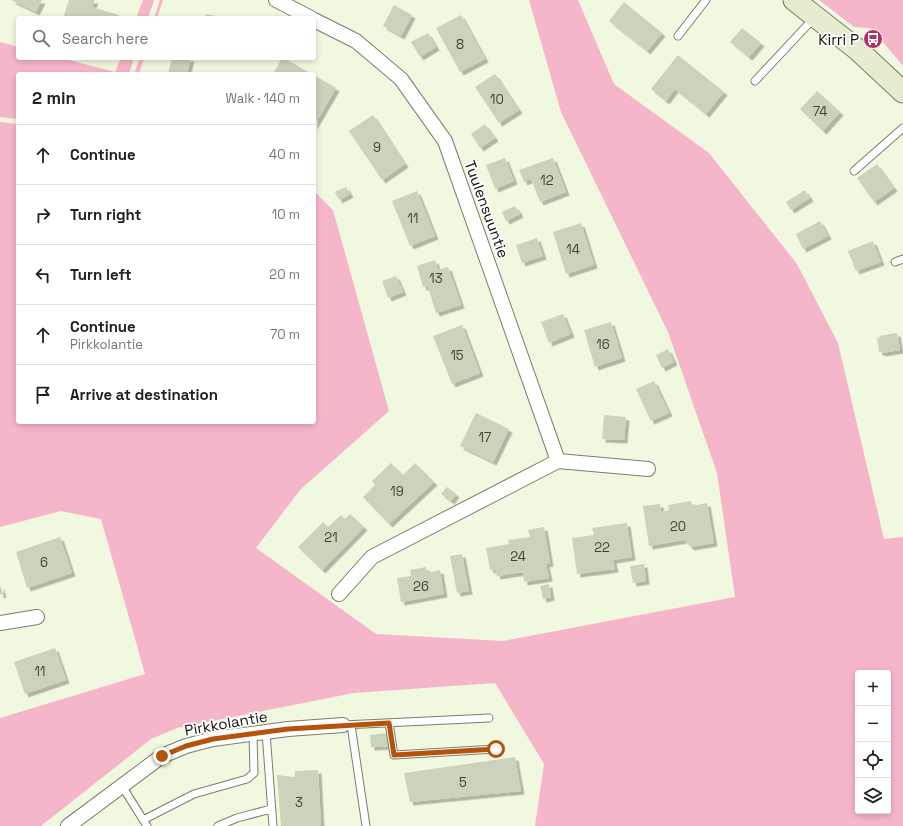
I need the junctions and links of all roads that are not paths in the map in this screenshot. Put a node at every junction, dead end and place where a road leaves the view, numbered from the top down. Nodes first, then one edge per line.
1 (276, 0) edge
2 (706, 0) edge
3 (794, 0) edge
4 (307, 16) edge
5 (816, 17) junction
6 (316, 21) edge
7 (678, 36) dead end
8 (755, 81) dead end
9 (903, 92) edge
10 (903, 128) edge
11 (854, 171) dead end
12 (903, 259) edge
13 (895, 262) dead end
14 (558, 461) junction
15 (648, 469) dead end
16 (339, 594) dead end
17 (37, 617) dead end
18 (0, 623) edge
19 (489, 718) dead end
20 (389, 723) junction
21 (347, 725) junction
22 (260, 733) junction
23 (496, 749) dead end
24 (122, 786) junction
25 (271, 809) junction
26 (145, 823) edge
27 (68, 826) edge
28 (218, 826) edge
29 (273, 826) edge
30 (366, 826) edge

1 - 4 street
2 - 7 lane
3 - 5 main road
5 - 8 lane
5 - 9 main road
6 - 14 street, Tuulensuuntie
10 - 11 lane
12 - 13 lane
14 - 15 street
14 - 16 street
17 - 18 street
19 - 20 lane
20 - 21 lane
20 - 23 lane
21 - 22 street, Pirkkolantie
21 - 30 lane
22 - 24 street, Pirkkolantie
22 - 25 lane
22 - 26 lane
24 - 26 lane
24 - 27 street, Pirkkolantie
25 - 28 lane
25 - 29 lane

